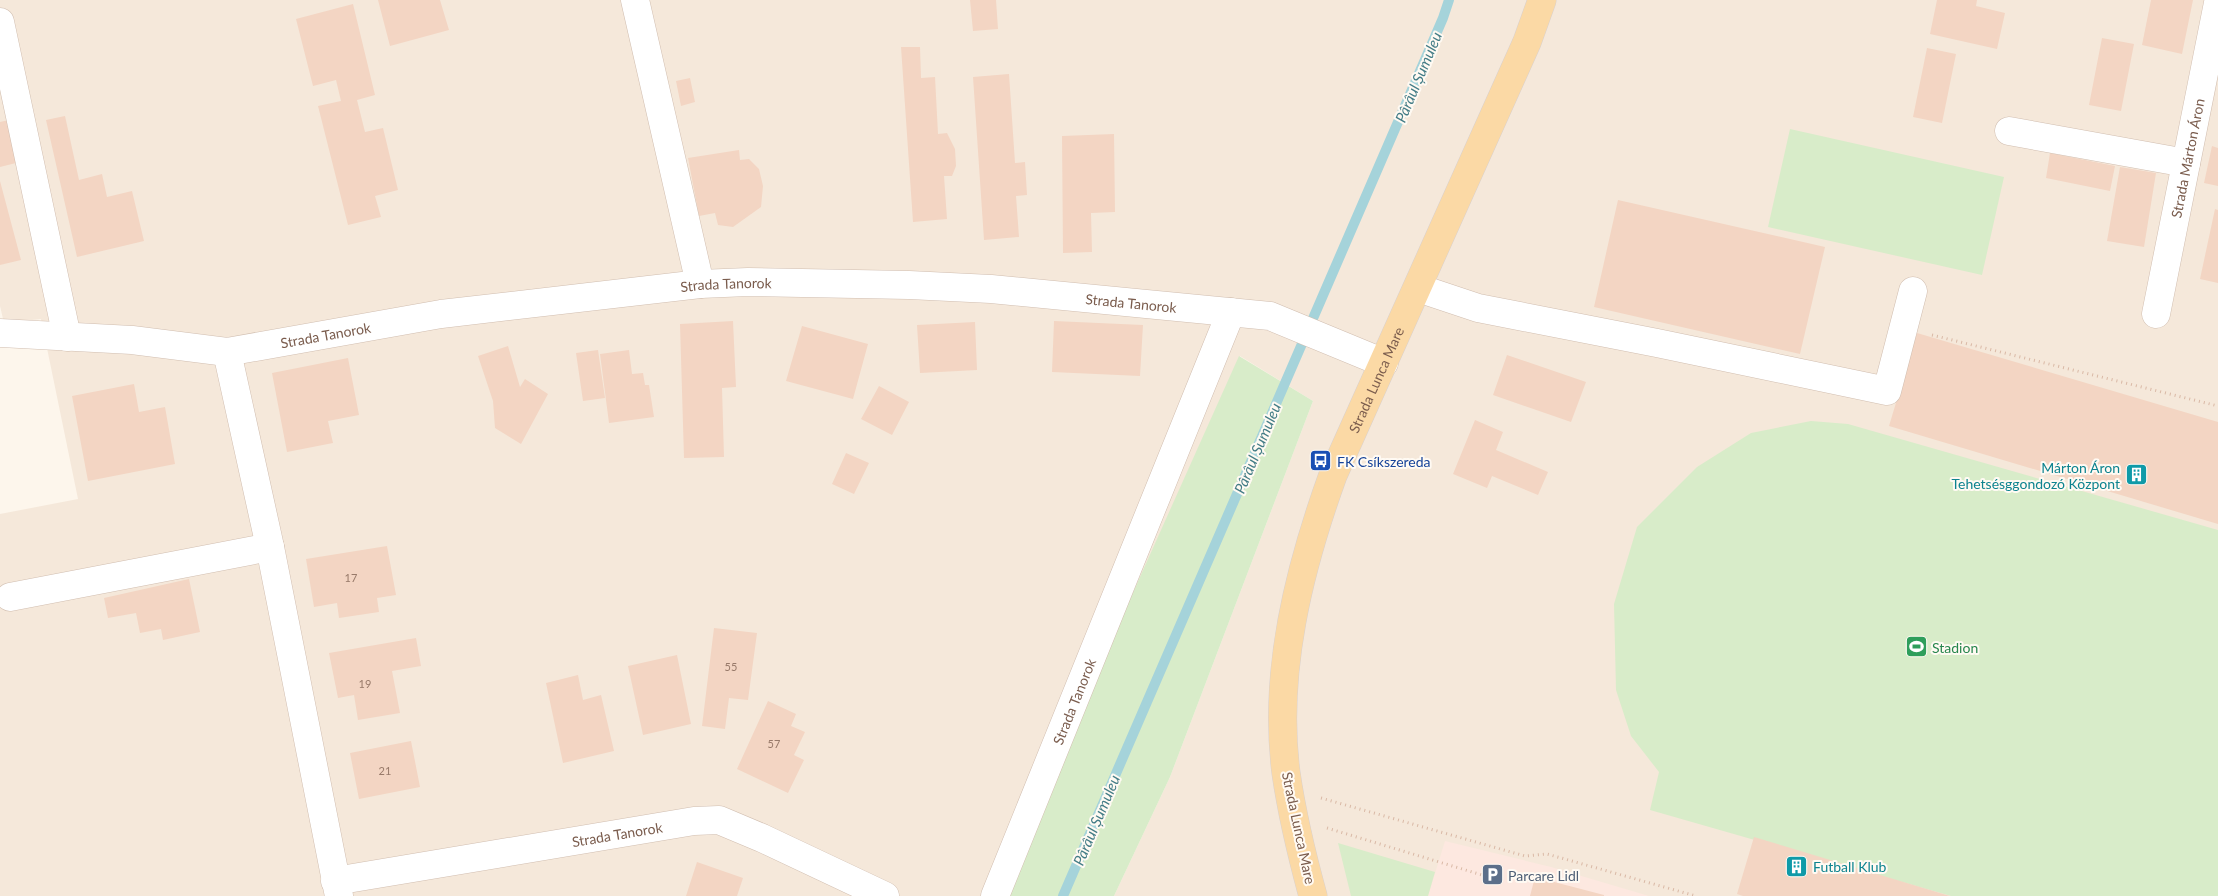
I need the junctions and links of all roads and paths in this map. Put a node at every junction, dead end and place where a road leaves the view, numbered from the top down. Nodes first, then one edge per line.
1 (635, 0) edge
2 (1542, 0) edge
3 (2218, 2) edge
4 (0, 22) edge
5 (2009, 130) dead end
6 (2186, 163) junction
7 (700, 284) junction
8 (1418, 288) junction
9 (1913, 291) dead end
10 (1231, 312) junction
11 (2156, 314) dead end
12 (1903, 327) junction
13 (0, 333) edge
14 (67, 337) junction
15 (227, 352) junction
16 (1384, 363) junction
17 (2218, 406) edge
18 (270, 547) junction
19 (10, 597) dead end
20 (1289, 789) junction
21 (1294, 818) junction
22 (1482, 875) dead end
23 (337, 889) edge
24 (885, 896) edge
25 (995, 896) edge
26 (1313, 896) edge
27 (1696, 896) edge

1 - 7 street
2 - 8 main road, Strada Lunca Mare
3 - 6 street, Strada Márton Áron
4 - 14 street
5 - 6 street
6 - 11 street, Strada Márton Áron
7 - 10 street, Strada Tanorok
7 - 15 street, Strada Tanorok
8 - 12 street
8 - 16 main road, Strada Lunca Mare
9 - 12 street
10 - 16 street, Strada Tanorok
10 - 25 street, Strada Tanorok
12 - 17 path
13 - 14 street, Strada Tanorok
14 - 15 street, Strada Tanorok
15 - 18 street, Strada Tanorok
16 - 20 main road, Strada Lunca Mare
18 - 19 street
18 - 23 street, Strada Tanorok
20 - 21 main road, Strada Lunca Mare
20 - 27 path
21 - 22 path
21 - 26 main road, Strada Lunca Mare
23 - 24 street, Strada Tanorok

